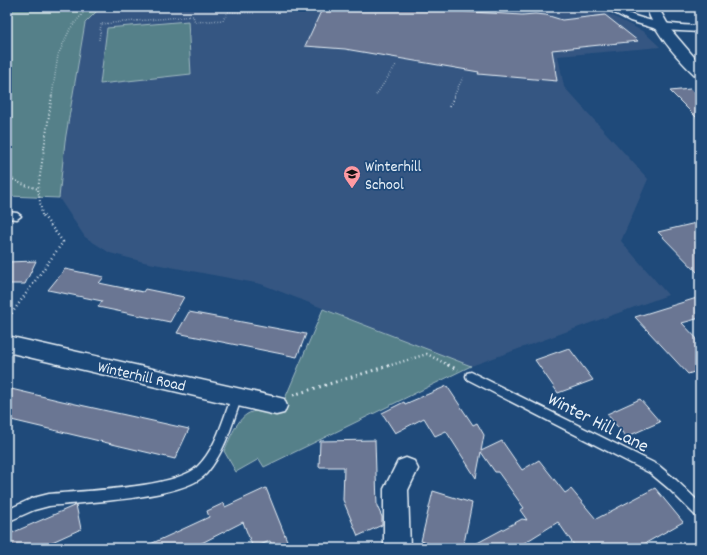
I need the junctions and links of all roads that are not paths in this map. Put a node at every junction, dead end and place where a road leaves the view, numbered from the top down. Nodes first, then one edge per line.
1 (608, 7) edge
2 (615, 7) edge
3 (653, 10) edge
4 (664, 28) junction
5 (700, 29) edge
6 (700, 72) edge
7 (7, 215) edge
8 (17, 216) dead end
9 (7, 344) edge
10 (471, 376) road end
11 (237, 396) junction
12 (276, 406) road end
13 (406, 468) dead end
14 (700, 512) edge
15 (7, 516) edge
16 (397, 548) edge

1 - 4 street
2 - 3 street
3 - 4 street
4 - 5 street
4 - 6 street
7 - 8 lane
9 - 11 street, Winterhill Road
10 - 14 lane, Winter Hill Lane
11 - 12 street, Winterhill Road
11 - 15 lane
13 - 16 street

